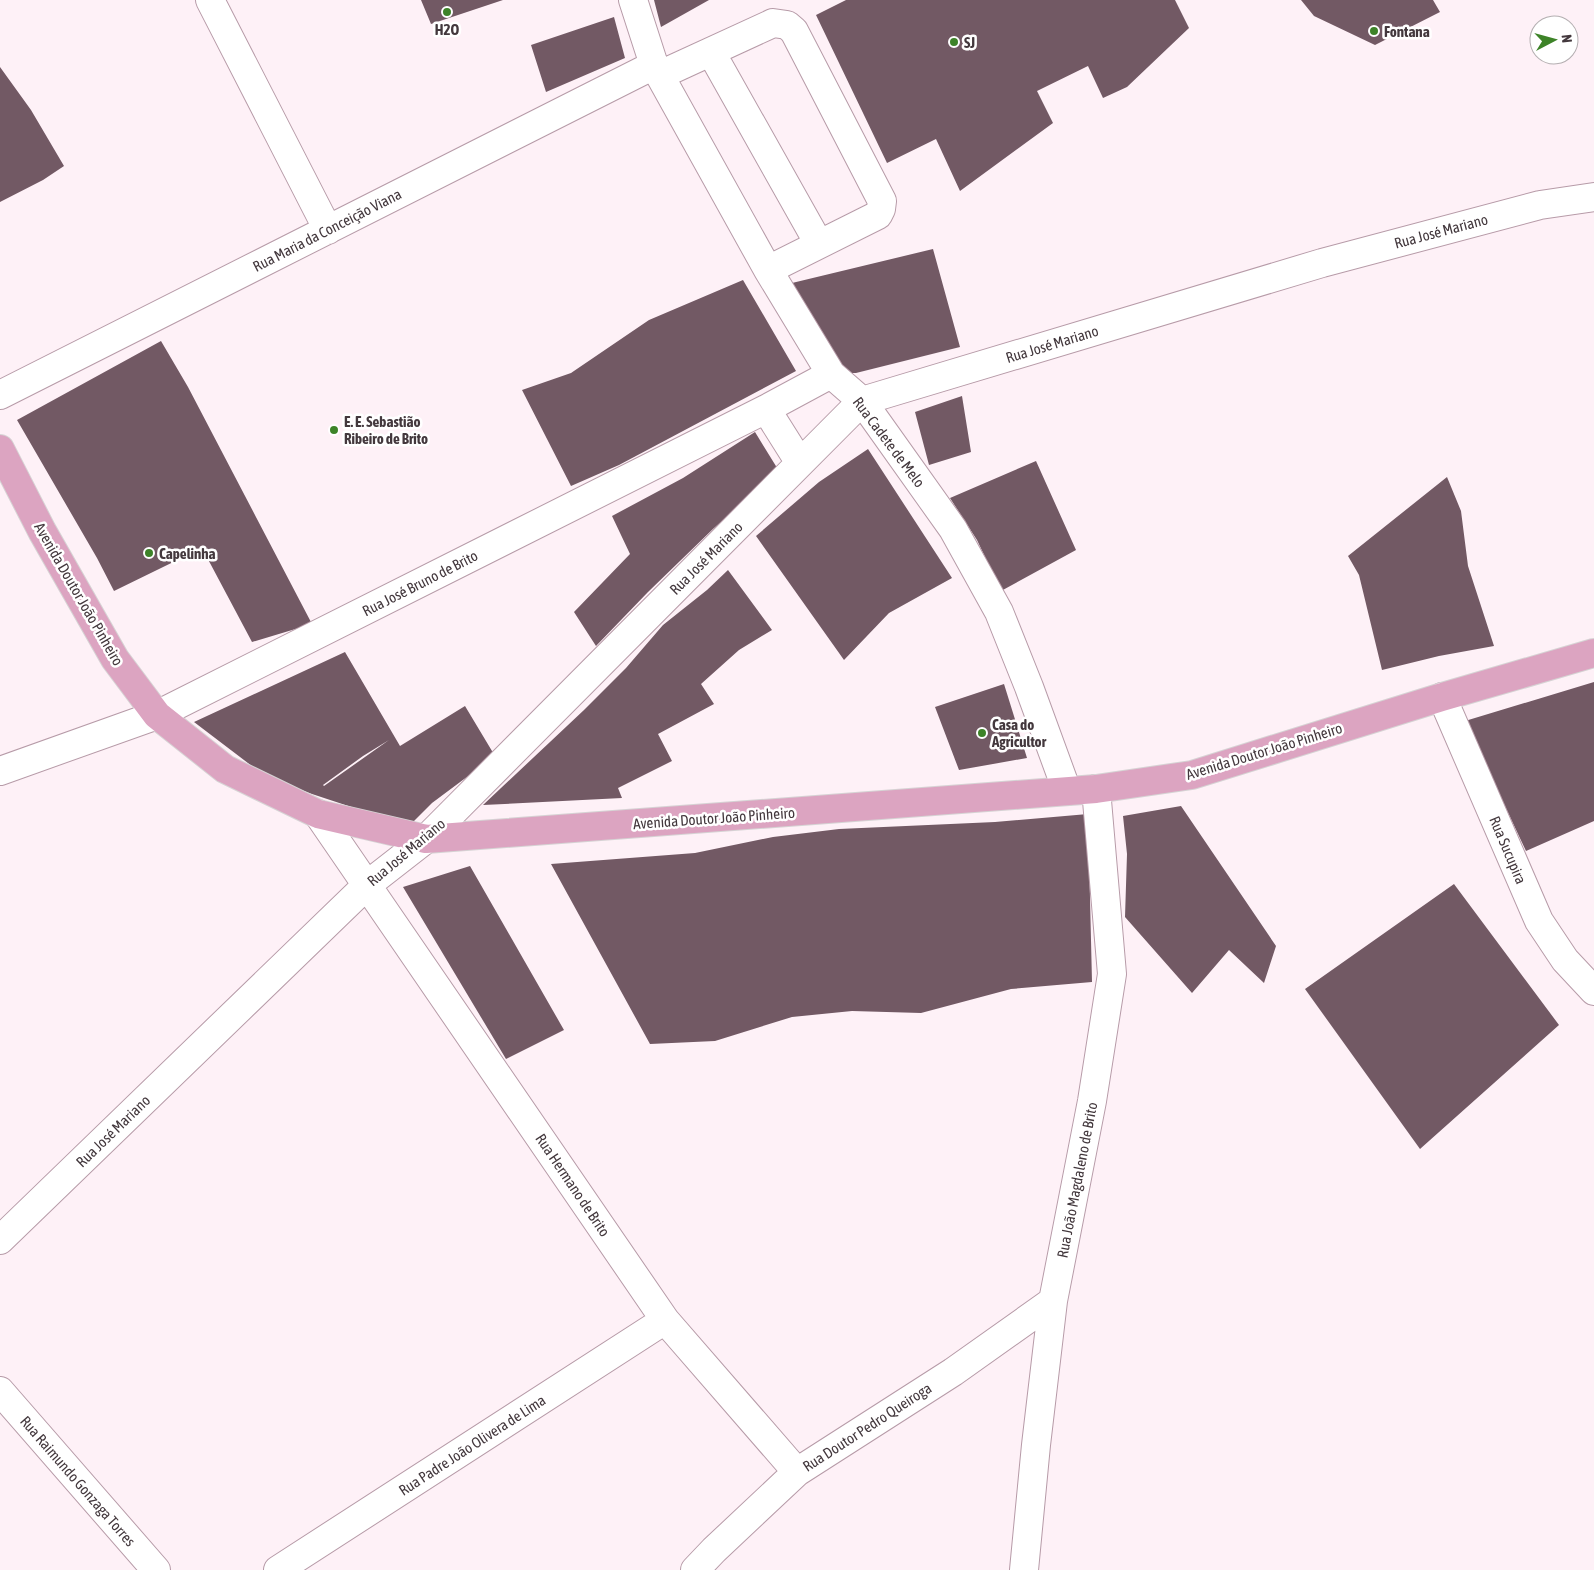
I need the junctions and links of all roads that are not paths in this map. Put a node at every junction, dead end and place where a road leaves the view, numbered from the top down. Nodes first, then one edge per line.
1 (210, 0) edge
2 (633, 0) edge
3 (711, 52) junction
4 (657, 70) junction
5 (1594, 197) edge
6 (328, 230) junction
7 (819, 244) junction
8 (768, 270) junction
9 (831, 374) junction
10 (0, 395) edge
11 (862, 401) junction
12 (766, 409) junction
13 (0, 449) edge
14 (800, 463) junction
15 (1594, 653) edge
16 (1442, 697) junction
17 (157, 715) junction
18 (0, 770) edge
19 (1096, 789) junction
20 (1067, 791) junction
21 (318, 814) junction
22 (426, 839) junction
23 (367, 885) junction
24 (1594, 991) edge
25 (0, 1240) edge
26 (1053, 1301) junction
27 (665, 1320) junction
28 (0, 1391) edge
29 (796, 1472) junction
30 (156, 1570) edge
31 (278, 1570) edge
32 (694, 1570) edge
33 (1024, 1570) edge

1 - 6 street
2 - 4 street, Rua Cadete de Melo
3 - 4 street, Rua Maria da Conceição Viana
3 - 7 street
3 - 7 street, Rua Maria da Conceição Viana
4 - 6 street, Rua Maria da Conceição Viana
4 - 8 street, Rua Cadete de Melo
5 - 11 street, Rua José Mariano
6 - 10 street, Rua Maria da Conceição Viana
7 - 8 street, Rua Maria da Conceição Viana
8 - 9 street, Rua Cadete de Melo
9 - 11 street, Rua Cadete de Melo
9 - 12 street, Rua José Bruno de Brito
11 - 14 street, Rua José Mariano
11 - 20 street, Rua Cadete de Melo
12 - 14 street
12 - 17 street, Rua José Bruno de Brito
13 - 17 main road, Avenida Doutor João Pinheiro
14 - 22 street, Rua José Mariano
15 - 16 main road, Avenida Doutor João Pinheiro
16 - 19 main road, Avenida Doutor João Pinheiro
16 - 24 street, Rua Sucupira
17 - 18 street, Rua José Bruno de Brito
17 - 21 main road, Avenida Doutor João Pinheiro
19 - 20 main road, Avenida Doutor João Pinheiro
19 - 26 street, Rua João Magdaleno de Brito
20 - 22 main road, Avenida Doutor João Pinheiro
21 - 22 main road, Avenida Doutor João Pinheiro
21 - 23 street, Rua Hermano de Brito
22 - 23 street, Rua José Mariano
23 - 25 street, Rua José Mariano
23 - 27 street, Rua Hermano de Brito
26 - 29 street, Rua Doutor Pedro Queiroga
26 - 33 street, Rua João Magdaleno de Brito
27 - 29 street, Rua Hermano de Brito
27 - 31 street, Rua Padre João Olivera de Lima
28 - 30 street, Rua Raimundo Gonzaga Torres
29 - 32 street, Rua Doutor Pedro Queiroga

